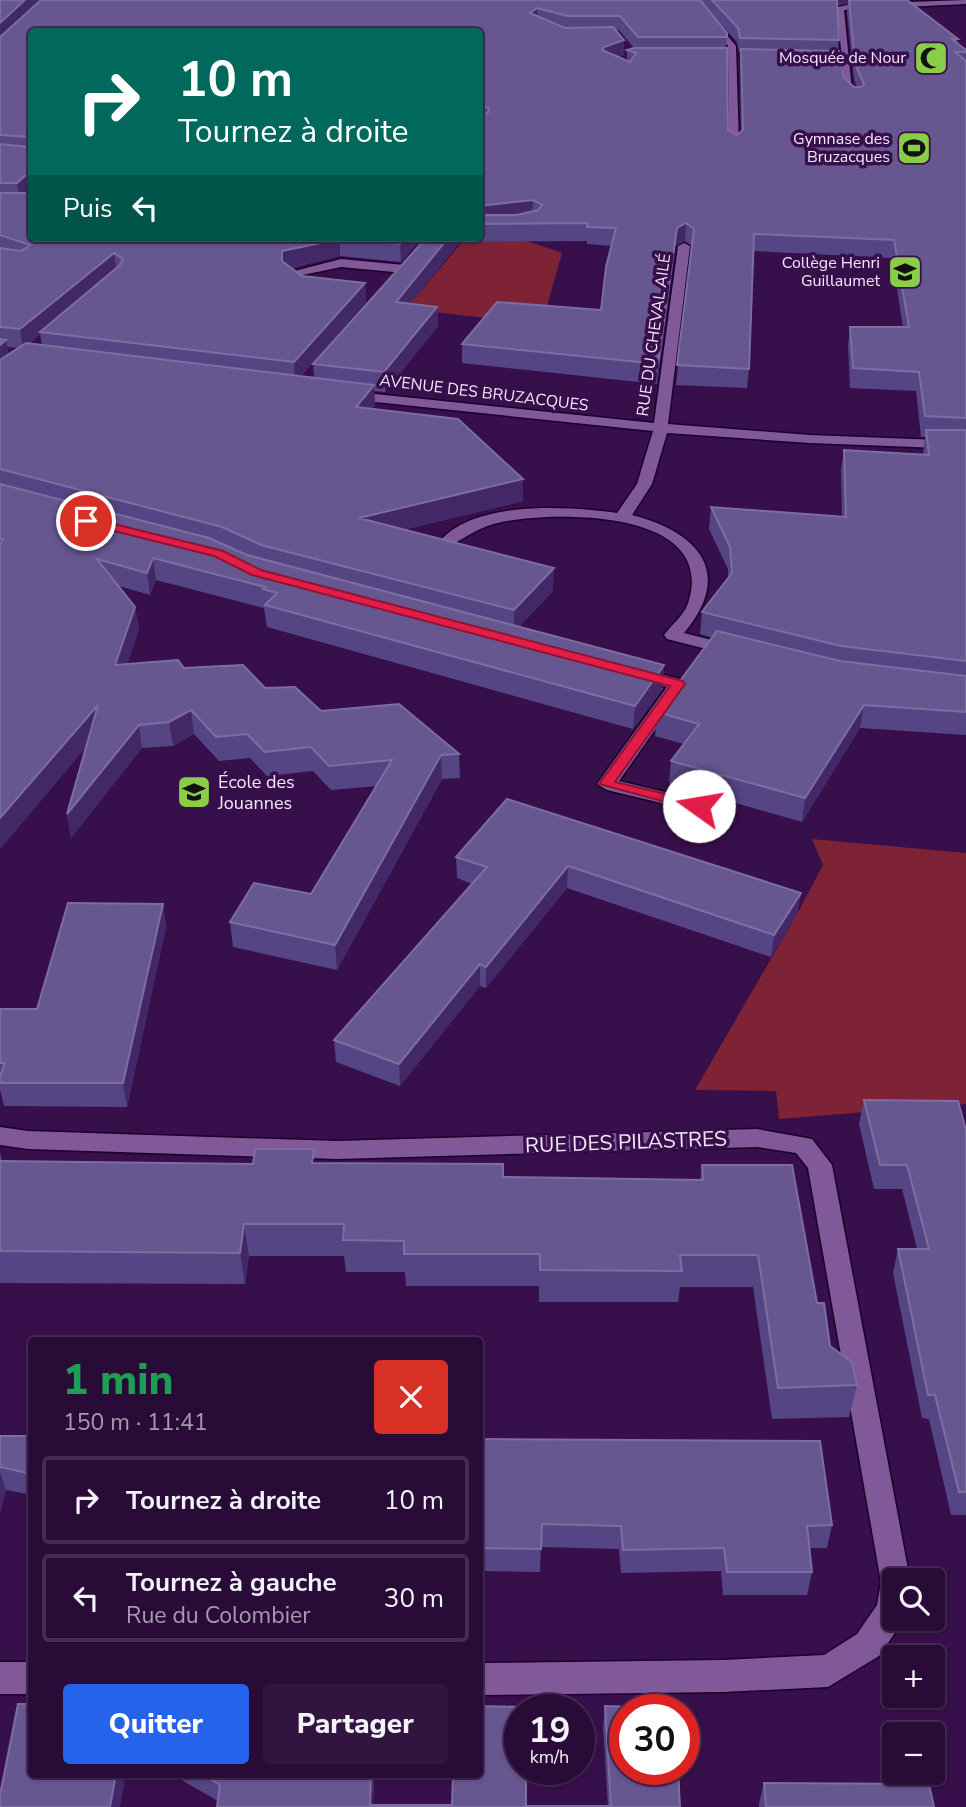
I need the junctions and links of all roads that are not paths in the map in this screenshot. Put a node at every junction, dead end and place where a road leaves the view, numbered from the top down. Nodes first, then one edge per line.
1 (966, 2) edge
2 (705, 11) edge
3 (721, 57) edge
4 (733, 58) junction
5 (747, 59) edge
6 (830, 60) edge
7 (845, 60) junction
8 (857, 98) edge
9 (734, 146) edge
10 (684, 246) edge
11 (393, 281) edge
12 (320, 290) edge
13 (326, 392) edge
14 (660, 430) junction
15 (966, 444) edge
16 (621, 517) junction
17 (448, 541) edge
18 (710, 645) junction
19 (748, 655) edge
20 (624, 669) edge
21 (686, 674) junction
22 (699, 806) dead end
23 (0, 1136) edge
24 (893, 1568) edge
25 (882, 1625) edge
26 (0, 1678) edge
27 (28, 1678) edge
28 (483, 1679) edge

1 - 7 street
2 - 4 street
3 - 4 street
4 - 5 street
4 - 9 street
6 - 7 street
7 - 8 street
10 - 14 street, RUE DU CHEVAL AILÉ
11 - 12 street
13 - 14 street, AVENUE DES BRUZACQUES
14 - 15 street, AVENUE DES BRUZACQUES
14 - 16 street, RUE DU CHEVAL AILÉ
16 - 17 street
16 - 18 street
18 - 19 street
18 - 21 street
20 - 21 street
21 - 22 street
23 - 24 street, RUE DES PILASTRES
25 - 28 street
26 - 27 street

